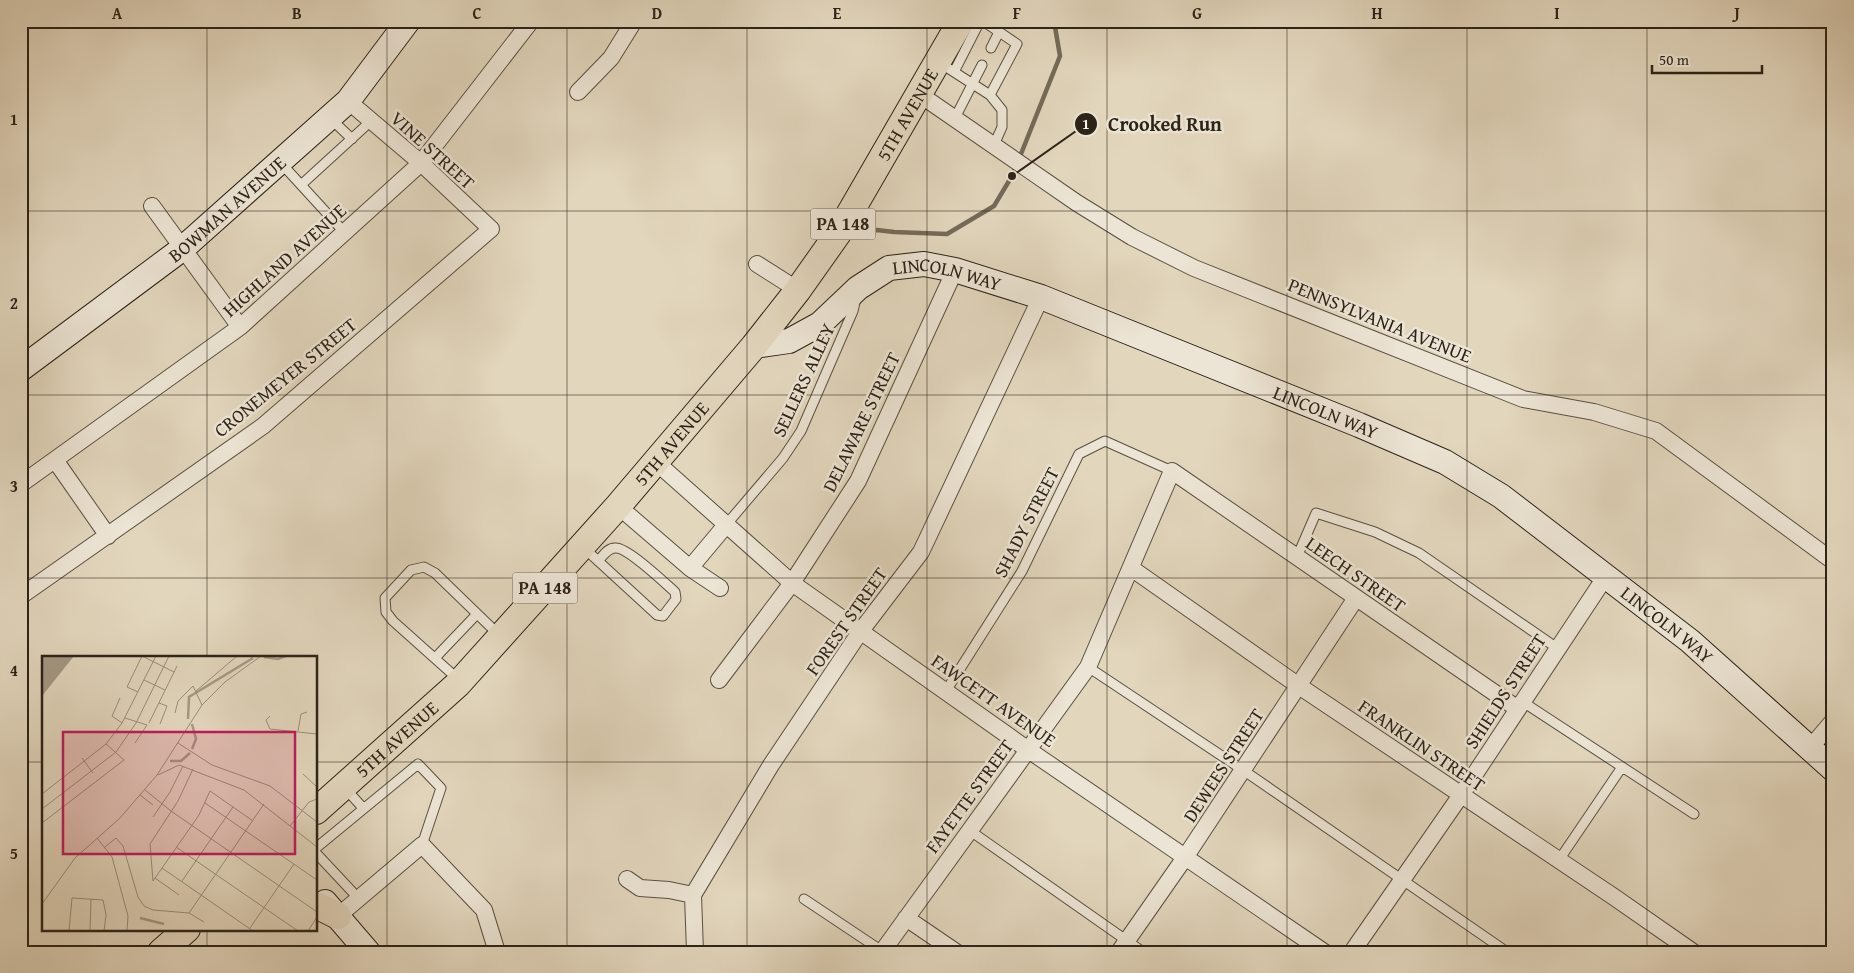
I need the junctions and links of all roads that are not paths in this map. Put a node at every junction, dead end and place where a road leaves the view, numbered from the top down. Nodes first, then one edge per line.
1 (408, 21) edge
2 (531, 21) edge
3 (634, 21) edge
4 (961, 21) edge
5 (981, 21) edge
6 (1000, 32) junction
7 (991, 48) dead end
8 (982, 65) dead end
9 (946, 67) junction
10 (972, 84) junction
11 (578, 92) dead end
12 (919, 94) junction
13 (990, 95) junction
14 (348, 101) junction
15 (330, 118) junction
16 (955, 118) junction
17 (371, 121) junction
18 (352, 139) junction
19 (994, 146) junction
20 (280, 162) junction
21 (422, 163) junction
22 (301, 185) junction
23 (152, 206) dead end
24 (491, 229) joint
25 (344, 233) junction
26 (182, 250) junction
27 (757, 264) dead end
28 (955, 270) junction
29 (858, 288) junction
30 (798, 290) junction
31 (1041, 297) junction
32 (240, 327) junction
33 (754, 346) junction
34 (21, 369) edge
35 (55, 460) junction
36 (656, 462) junction
37 (1172, 471) junction
38 (21, 484) edge
39 (618, 506) junction
40 (726, 525) junction
41 (108, 536) junction
42 (590, 554) junction
43 (1297, 557) junction
44 (1833, 561) edge
45 (690, 568) junction
46 (1131, 568) junction
47 (1606, 576) junction
48 (792, 583) junction
49 (720, 588) dead end
50 (21, 596) edge
51 (1356, 598) junction
52 (477, 614) junction
53 (860, 632) junction
54 (501, 636) junction
55 (1557, 648) junction
56 (435, 658) junction
57 (1088, 667) junction
58 (720, 680) dead end
59 (460, 681) junction
60 (1299, 686) junction
61 (946, 692) junction
62 (1520, 706) junction
63 (1833, 721) edge
64 (1810, 748) junction
65 (1027, 749) junction
66 (1622, 767) junction
67 (1833, 769) edge
68 (1243, 770) junction
69 (343, 786) junction
70 (1462, 795) junction
71 (363, 808) junction
72 (318, 809) edge
73 (1694, 814) dead end
74 (969, 830) junction
75 (422, 845) junction
76 (318, 846) edge
77 (318, 855) edge
78 (1186, 856) junction
79 (1558, 860) junction
80 (626, 879) dead end
81 (1402, 880) junction
82 (318, 895) edge
83 (693, 895) junction
84 (359, 899) junction
85 (804, 899) dead end
86 (327, 910) edge
87 (906, 918) junction
88 (186, 930) edge
89 (1123, 946) edge
90 (161, 952) edge
91 (368, 952) edge
92 (497, 952) edge
93 (695, 952) edge
94 (882, 952) edge
95 (956, 952) edge
96 (1143, 952) edge
97 (1324, 952) edge
98 (1352, 952) edge
99 (1507, 952) edge
100 (1693, 952) edge

1 - 14 main road, BOWMAN AVENUE
2 - 21 street, HIGHLAND AVENUE
3 - 11 street
4 - 9 main road, 5TH AVENUE / PA 148
5 - 6 lane
5 - 9 lane
6 - 7 lane
6 - 13 lane
8 - 10 lane
9 - 10 lane
9 - 12 main road, 5TH AVENUE / PA 148
10 - 13 lane
10 - 16 lane
12 - 16 street, PENNSYLVANIA AVENUE
12 - 30 main road, 5TH AVENUE / PA 148
13 - 19 lane
14 - 15 main road, BOWMAN AVENUE
14 - 17 street, VINE STREET
15 - 18 lane
15 - 20 main road, BOWMAN AVENUE
16 - 19 street, PENNSYLVANIA AVENUE
17 - 18 lane
17 - 21 street, VINE STREET
18 - 22 lane
19 - 44 street, PENNSYLVANIA AVENUE
20 - 22 lane
20 - 26 main road, BOWMAN AVENUE
21 - 24 street, VINE STREET
21 - 25 street, HIGHLAND AVENUE
22 - 25 lane
23 - 26 street
24 - 41 street, CRONEMEYER STREET
25 - 32 street, HIGHLAND AVENUE
26 - 32 street
26 - 34 main road, BOWMAN AVENUE
27 - 30 street
28 - 29 main road, LINCOLN WAY
28 - 31 main road, LINCOLN WAY
28 - 48 street, DELAWARE STREET
29 - 33 main road, LINCOLN WAY
29 - 40 lane, SELLERS ALLEY
30 - 33 main road, 5TH AVENUE / PA 148
31 - 47 main road, LINCOLN WAY
31 - 53 street, FOREST STREET
32 - 35 street, HIGHLAND AVENUE
33 - 36 main road, 5TH AVENUE / PA 148
35 - 38 street, HIGHLAND AVENUE
35 - 41 street
36 - 39 main road, 5TH AVENUE / PA 148
36 - 40 street, FAWCETT AVENUE
37 - 43 street, LEECH STREET
37 - 46 street, FAYETTE STREET
37 - 61 lane, SHADY STREET
39 - 42 main road, 5TH AVENUE / PA 148
39 - 45 street
40 - 45 street
40 - 48 street, FAWCETT AVENUE
41 - 50 street, CRONEMEYER STREET
42 - 42 lane
42 - 54 main road, 5TH AVENUE / PA 148
43 - 51 street, LEECH STREET
43 - 55 lane
45 - 49 street
46 - 57 street, FAYETTE STREET
46 - 60 street, FRANKLIN STREET
47 - 55 street, SHIELDS STREET
47 - 64 main road, LINCOLN WAY
48 - 53 street, FAWCETT AVENUE
48 - 58 street, DELAWARE STREET
51 - 60 street, DEWEES STREET
51 - 62 street, LEECH STREET
52 - 54 lane
52 - 56 lane
52 - 56 lane
53 - 61 street, FAWCETT AVENUE
53 - 83 street, FOREST STREET
54 - 59 main road, 5TH AVENUE / PA 148
55 - 62 street, SHIELDS STREET
56 - 59 lane
57 - 65 street, FAYETTE STREET
57 - 68 lane
59 - 69 main road, 5TH AVENUE / PA 148
60 - 68 street, DEWEES STREET
60 - 70 street, FRANKLIN STREET
61 - 65 street, FAWCETT AVENUE
62 - 66 lane
62 - 70 street, SHIELDS STREET
63 - 64 street
64 - 67 main road, LINCOLN WAY
65 - 74 street, FAYETTE STREET
65 - 78 street, FAWCETT AVENUE
66 - 73 lane
66 - 79 lane
68 - 78 street, DEWEES STREET
68 - 81 lane
69 - 71 lane
69 - 72 main road, 5TH AVENUE / PA 148
70 - 79 street, FRANKLIN STREET
70 - 81 street, SHIELDS STREET
71 - 75 lane
71 - 76 lane
74 - 87 street, FAYETTE STREET
74 - 89 lane
75 - 84 street
75 - 92 street
77 - 84 lane
78 - 89 street, DEWEES STREET
78 - 97 street, FAWCETT AVENUE
79 - 100 street, FRANKLIN STREET
80 - 83 street
81 - 98 street, SHIELDS STREET
81 - 99 lane
82 - 86 main road
83 - 93 street
84 - 86 street
85 - 94 lane
86 - 91 main road
87 - 94 street, FAYETTE STREET
87 - 95 street
88 - 90 main road
89 - 96 lane

